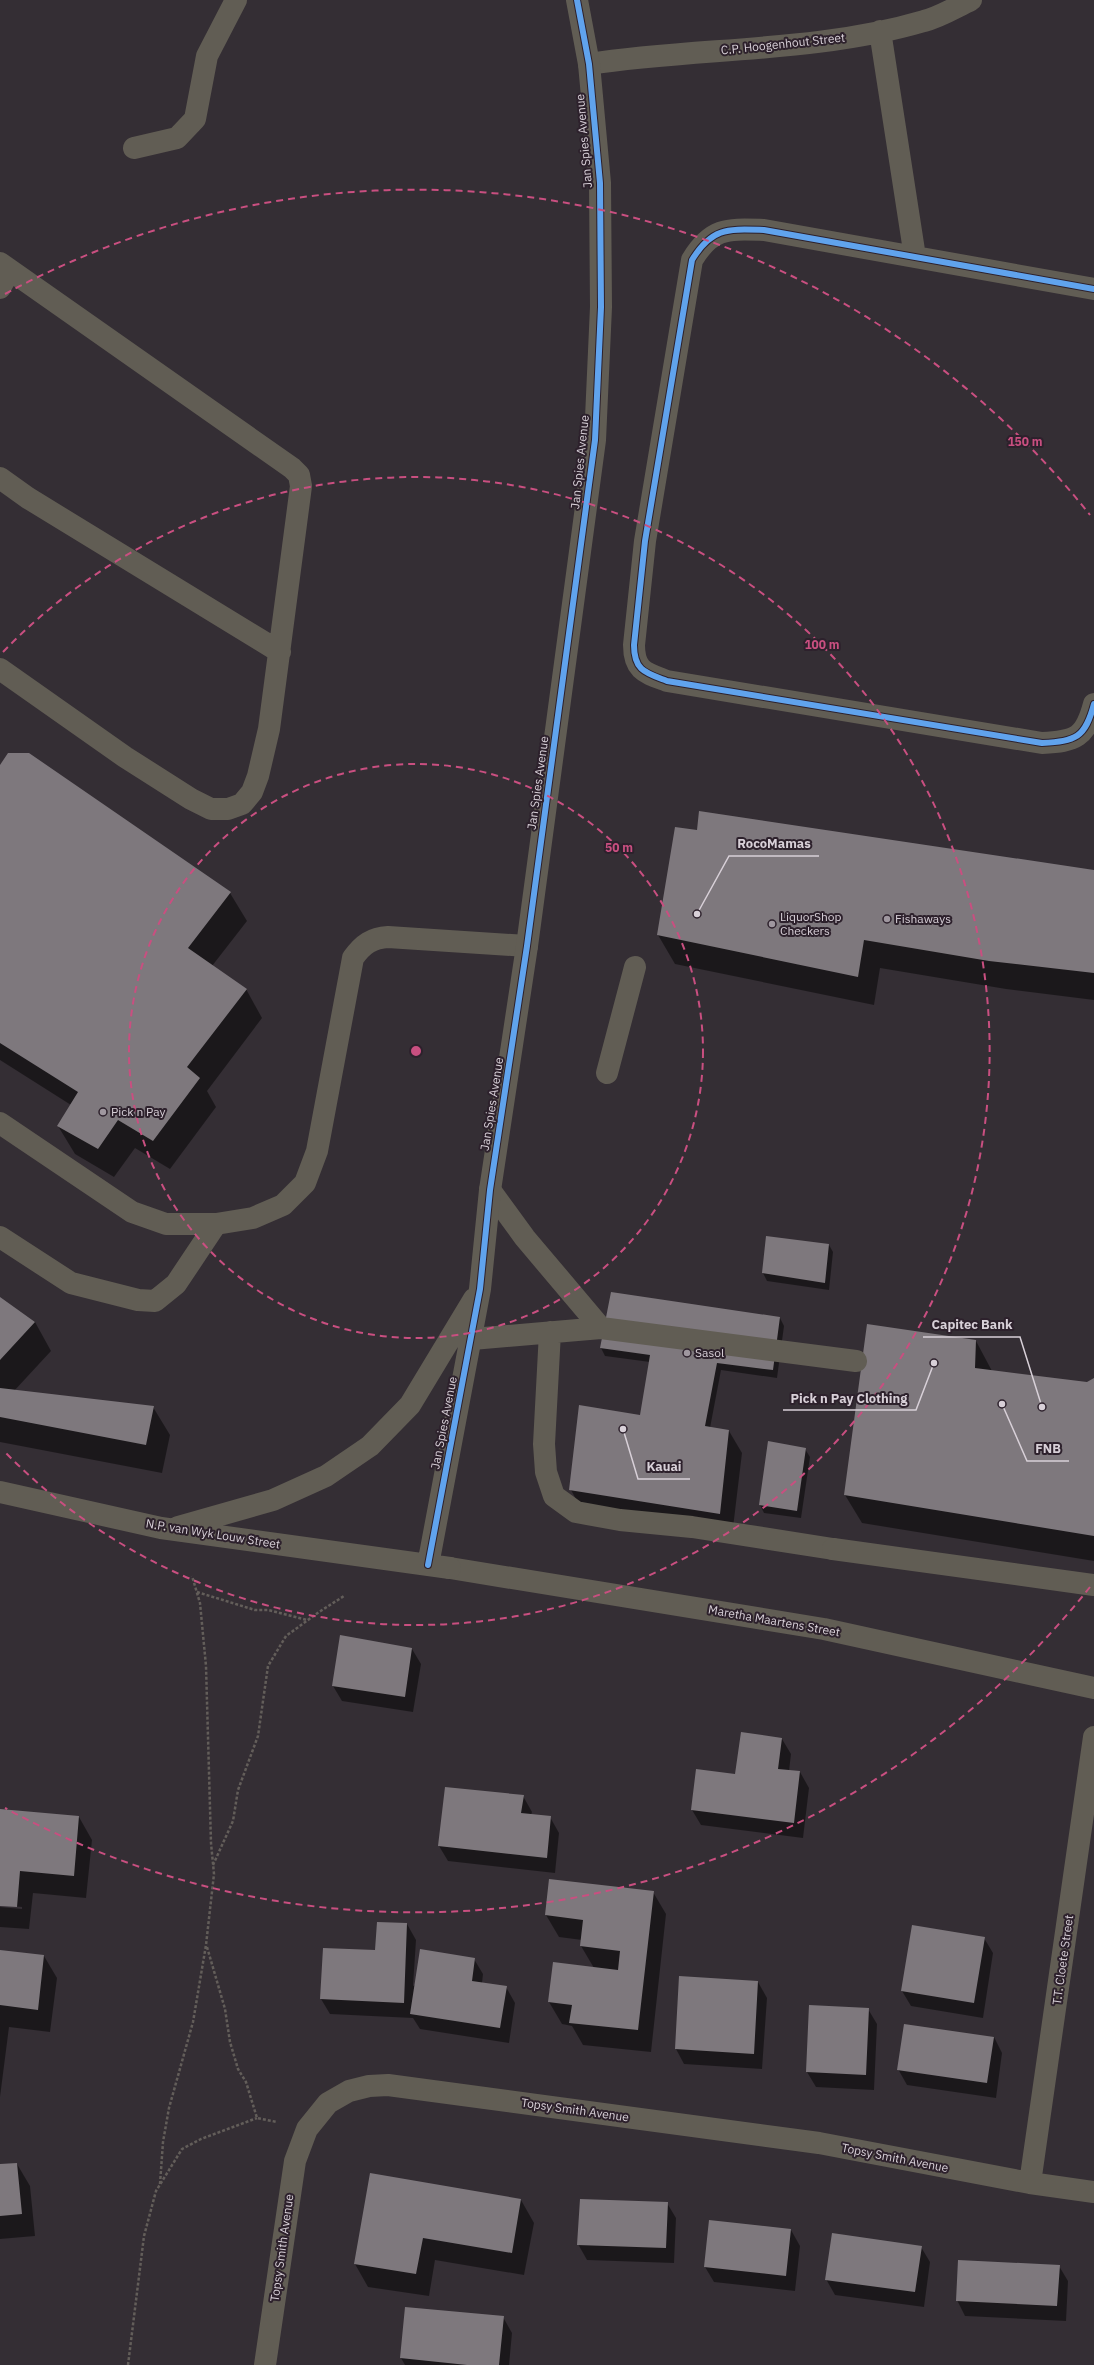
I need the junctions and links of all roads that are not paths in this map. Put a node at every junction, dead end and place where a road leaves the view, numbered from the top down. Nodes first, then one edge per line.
1 (236, 0) edge
2 (577, 0) edge
3 (971, 0) edge
4 (880, 31) junction
5 (589, 64) junction
6 (134, 148) dead end
7 (915, 257) junction
8 (3, 274) edge
9 (1094, 289) edge
10 (0, 478) edge
11 (280, 652) junction
12 (0, 669) edge
13 (1094, 704) edge
14 (527, 946) junction
15 (635, 966) dead end
16 (608, 1073) dead end
17 (0, 1123) edge
18 (490, 1190) junction
19 (216, 1224) junction
20 (0, 1237) edge
21 (480, 1289) junction
22 (601, 1328) junction
23 (550, 1332) junction
24 (472, 1339) junction
25 (856, 1361) dead end
26 (0, 1492) edge
27 (161, 1528) junction
28 (428, 1564) junction
29 (450, 1568) joint
30 (1094, 1585) edge
31 (1094, 1688) edge
32 (1094, 1737) edge
33 (1030, 2183) junction
34 (1094, 2192) edge
35 (266, 2365) edge

1 - 6 street
2 - 5 street, Jan Spies Avenue
3 - 4 street, C.P. Hoogenhout Street
4 - 5 street, C.P. Hoogenhout Street
4 - 7 street
5 - 14 street, Jan Spies Avenue
7 - 9 street
7 - 13 street
8 - 11 street
10 - 11 street
11 - 12 street
14 - 18 street, Jan Spies Avenue
14 - 19 street
15 - 16 street
17 - 19 street
18 - 21 street, Jan Spies Avenue
18 - 22 street
19 - 20 street
21 - 24 street, Jan Spies Avenue
21 - 27 street
22 - 23 street
22 - 25 street
23 - 24 street
23 - 30 street
24 - 28 street, Jan Spies Avenue
26 - 27 street, N.P. van Wyk Louw Street
27 - 28 street, N.P. van Wyk Louw Street
28 - 29 street, N.P. van Wyk Louw Street
29 - 31 street, Maretha Maartens Street
32 - 33 street, T.T. Cloete Street
33 - 34 street, Topsy Smith Avenue
33 - 35 street, Topsy Smith Avenue

